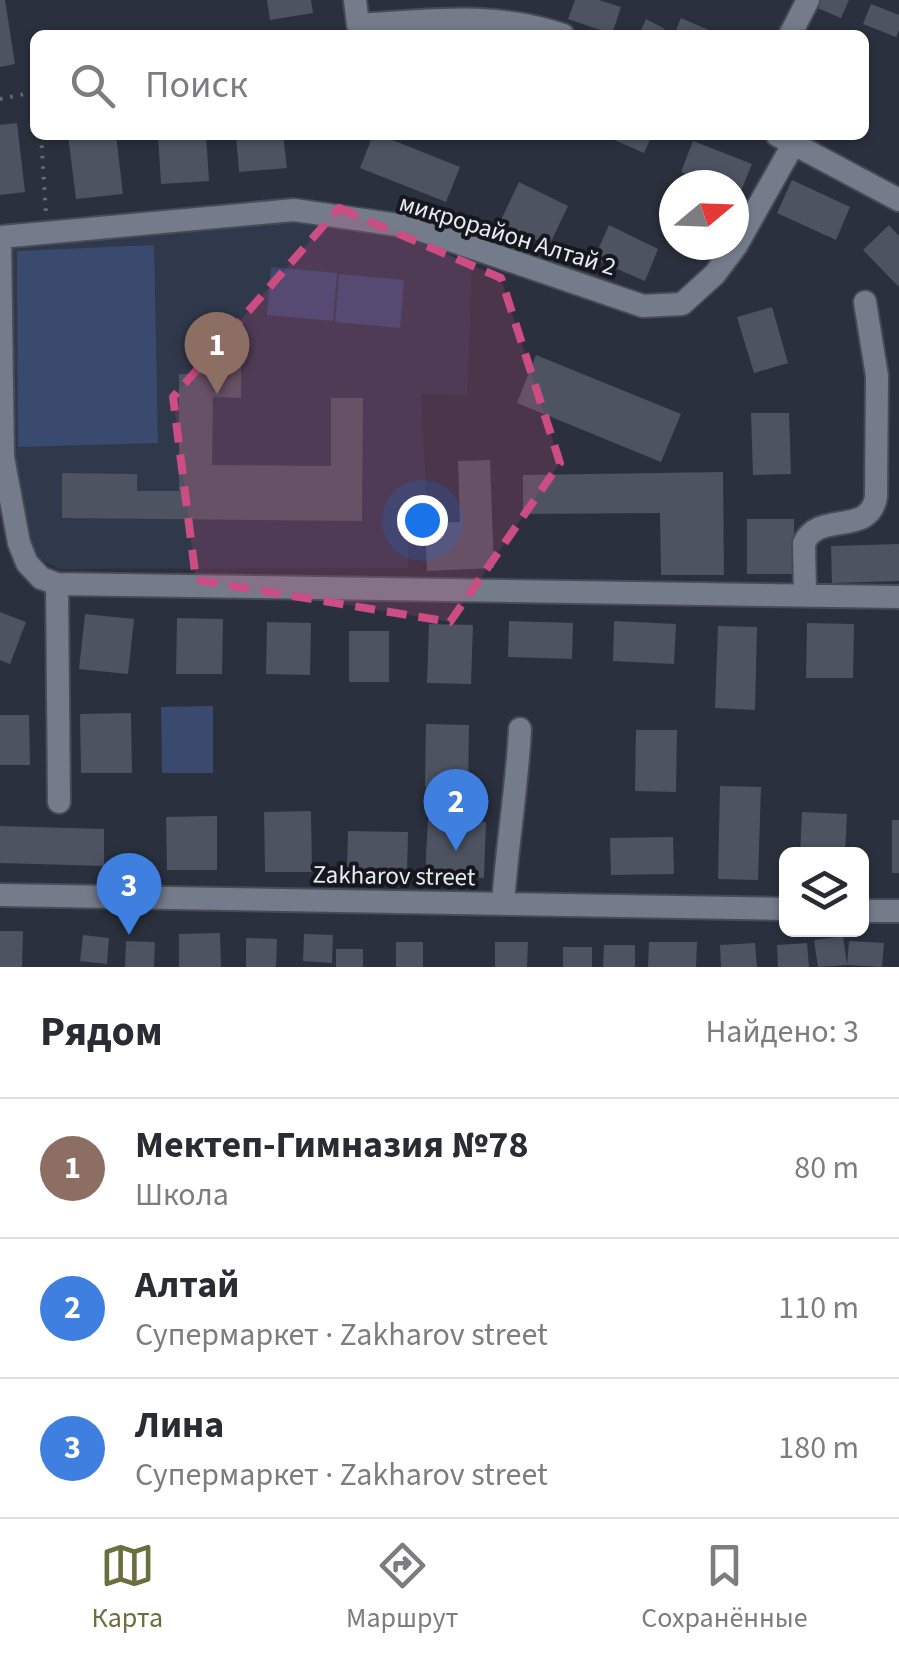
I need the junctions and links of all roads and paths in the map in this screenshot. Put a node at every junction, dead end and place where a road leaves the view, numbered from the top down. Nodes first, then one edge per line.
1 (354, 0) edge
2 (808, 0) edge
3 (549, 30) edge
4 (793, 30) edge
5 (30, 93) edge
6 (0, 99) edge
7 (41, 140) edge
8 (786, 140) edge
9 (788, 140) edge
10 (899, 200) edge
11 (47, 234) junction
12 (0, 237) edge
13 (865, 302) dead end
14 (888, 414) edge
15 (2, 457) edge
16 (57, 584) junction
17 (804, 595) junction
18 (899, 597) edge
19 (520, 729) dead end
20 (58, 802) dead end
21 (0, 895) edge
22 (503, 904) junction
23 (779, 909) edge
24 (869, 910) edge
25 (899, 911) edge

1 - 3 street
2 - 4 street
5 - 6 path
7 - 11 path
8 - 11 street, микрорайон Алтай 2
9 - 10 street
11 - 12 street, микрорайон Алтай 2
12 - 15 street
13 - 14 street
14 - 17 street
15 - 16 street
16 - 17 street
16 - 20 street
17 - 18 street
19 - 22 street
21 - 22 street, Zakharov street
22 - 23 street, Zakharov street
24 - 25 street

